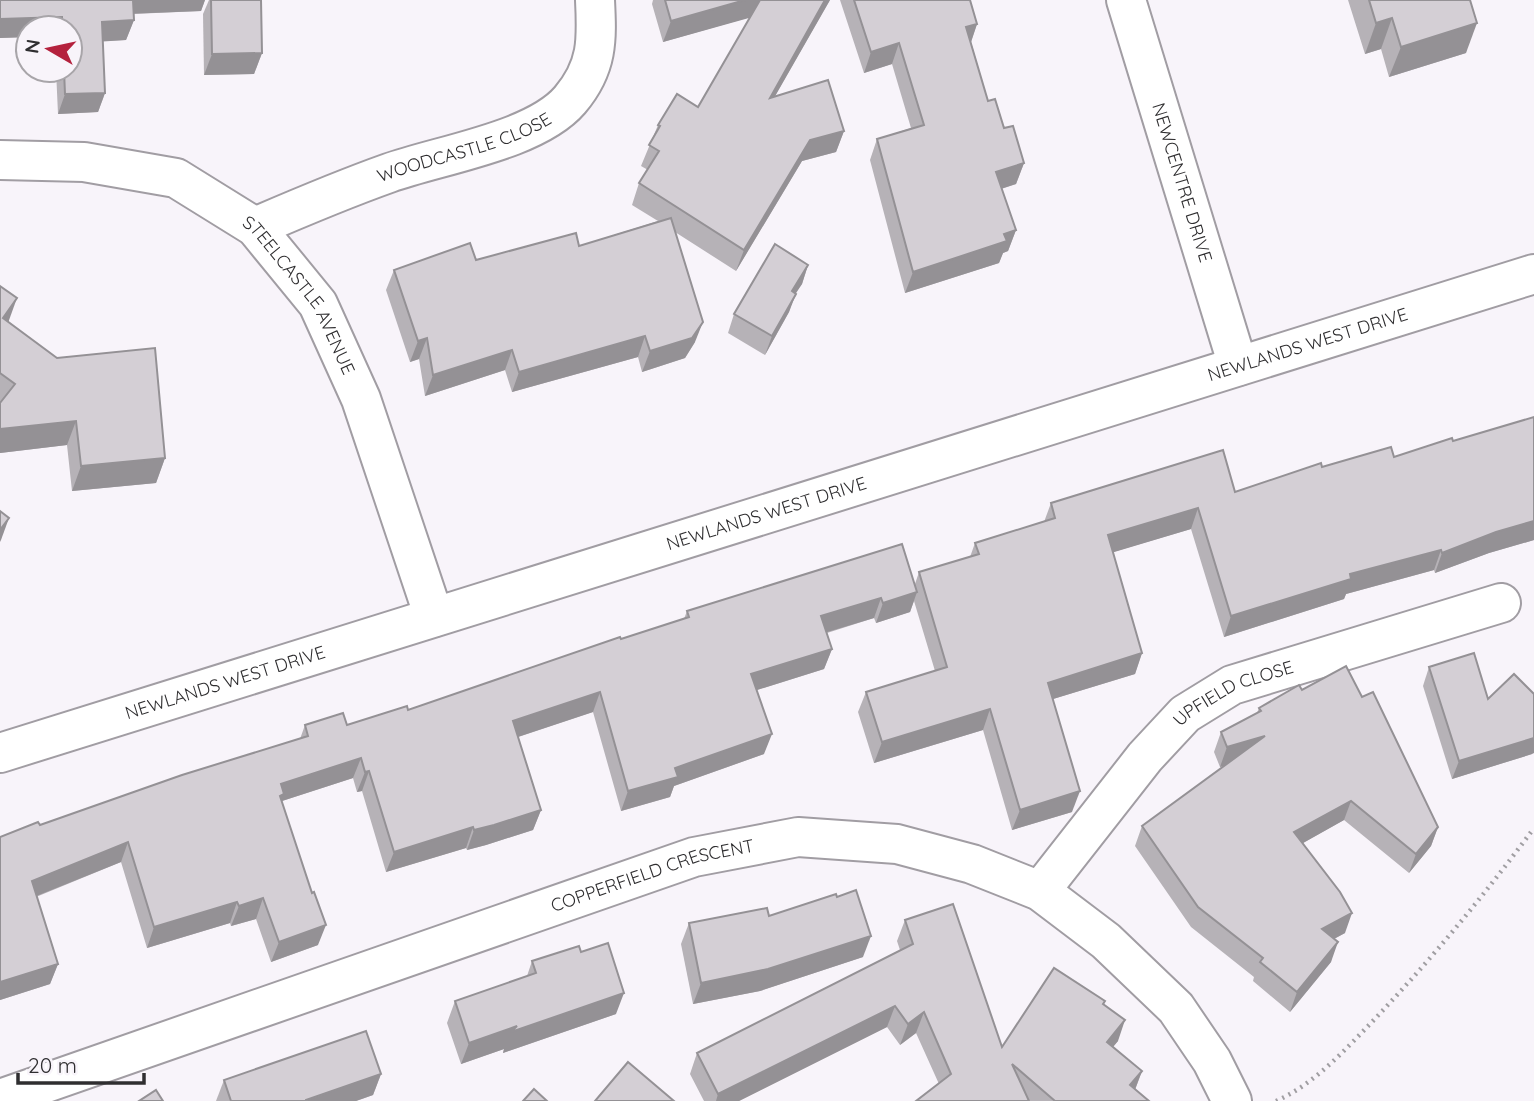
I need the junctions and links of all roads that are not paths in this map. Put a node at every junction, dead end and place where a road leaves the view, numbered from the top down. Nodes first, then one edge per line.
1 (595, 0) edge
2 (1126, 0) edge
3 (0, 160) edge
4 (255, 227) junction
5 (1534, 274) edge
6 (1238, 366) junction
7 (1501, 603) dead end
8 (434, 617) junction
9 (0, 753) edge
10 (1040, 891) junction
11 (0, 1099) edge
12 (1232, 1101) edge

1 - 4 street, WOODCASTLE CLOSE
2 - 6 street, NEWCENTRE DRIVE
3 - 4 street, STEELCASTLE AVENUE
4 - 8 street, STEELCASTLE AVENUE
5 - 6 street, NEWLANDS WEST DRIVE
6 - 8 street, NEWLANDS WEST DRIVE
7 - 10 street, UPFIELD CLOSE
8 - 9 street, NEWLANDS WEST DRIVE
10 - 11 street, COPPERFIELD CRESCENT
10 - 12 street, COPPERFIELD CRESCENT

